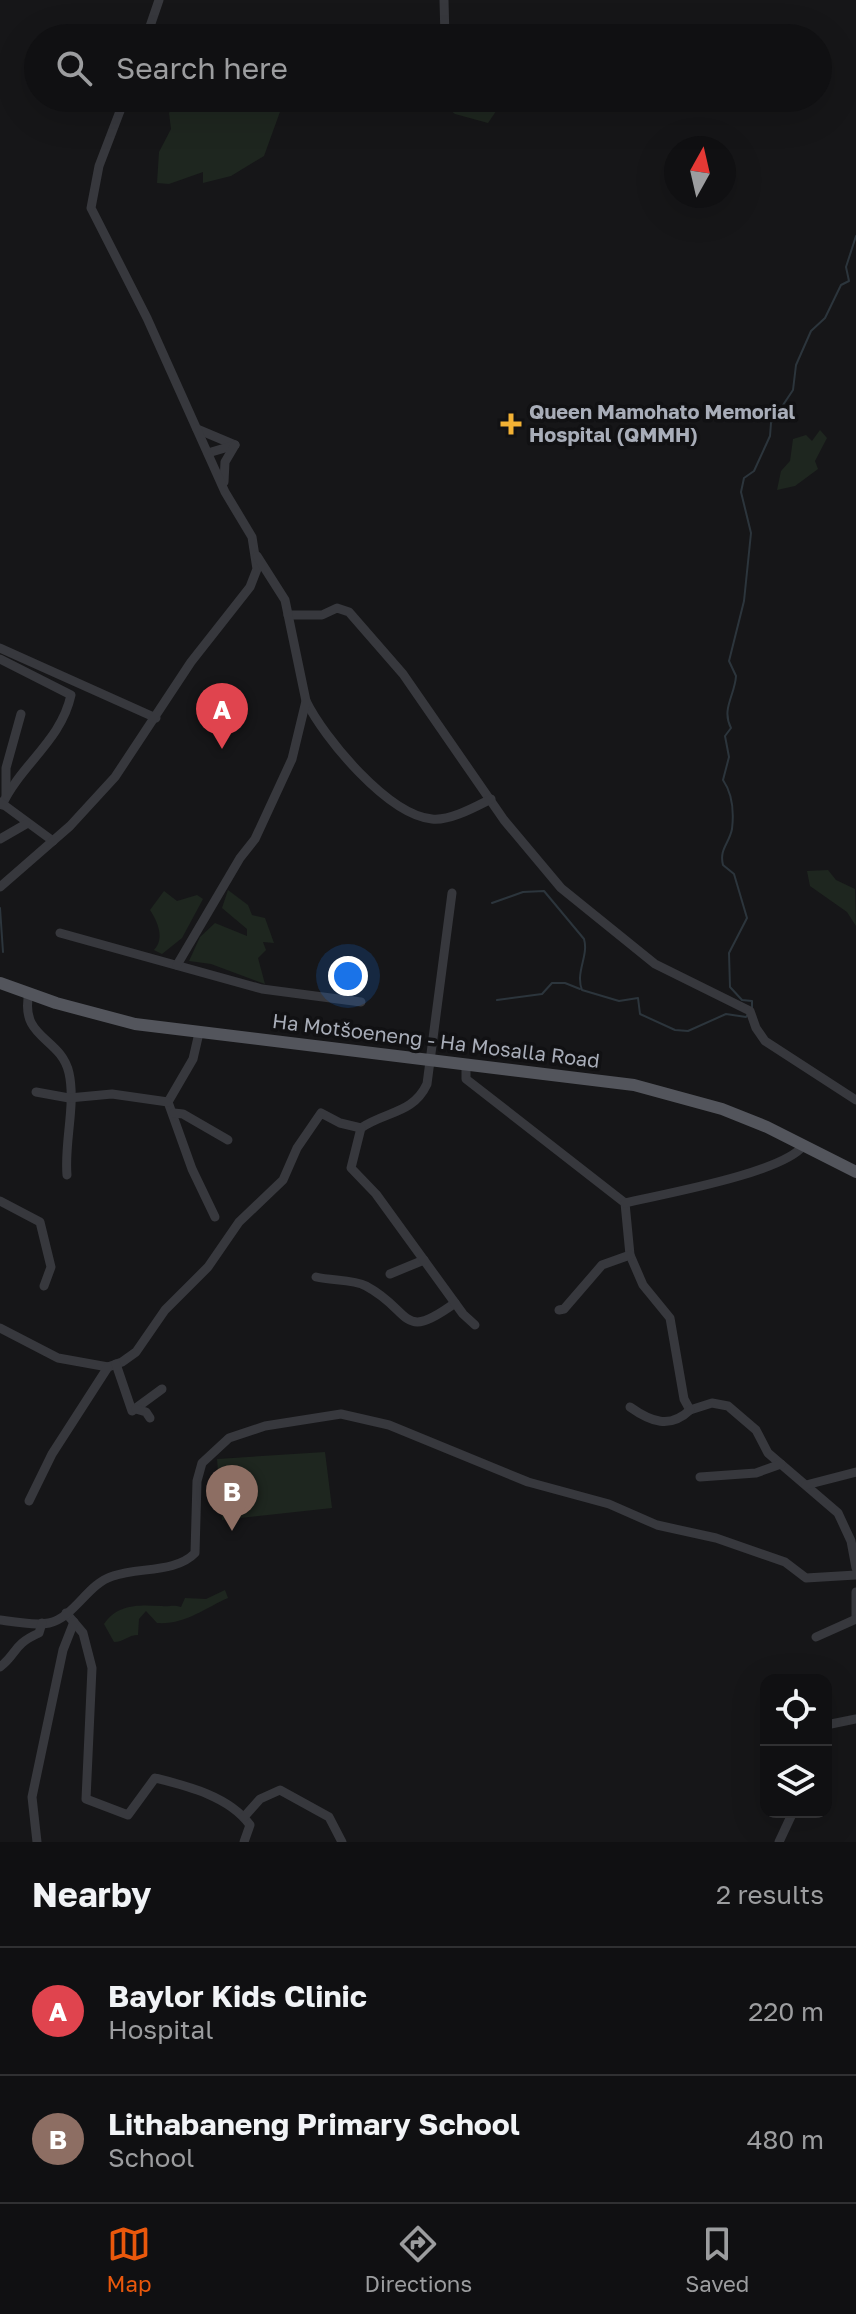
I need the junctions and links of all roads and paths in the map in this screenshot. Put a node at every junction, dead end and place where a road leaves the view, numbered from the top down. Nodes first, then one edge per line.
1 (159, 0) edge
2 (444, 0) edge
3 (151, 24) edge
4 (445, 24) edge
5 (120, 112) edge
6 (197, 429) junction
7 (235, 445) junction
8 (208, 453) junction
9 (225, 492) junction
10 (257, 556) junction
11 (288, 615) junction
12 (0, 648) edge
13 (0, 659) edge
14 (306, 701) junction
15 (21, 714) dead end
16 (156, 718) junction
17 (491, 799) junction
18 (2, 801) edge
19 (26, 824) junction
20 (0, 839) edge
21 (53, 841) junction
22 (0, 887) edge
23 (452, 893) dead end
24 (60, 933) dead end
25 (177, 965) junction
26 (0, 983) edge
27 (29, 993) junction
28 (361, 1002) dead end
29 (199, 1033) junction
30 (432, 1062) junction
31 (466, 1065) junction
32 (36, 1092) dead end
33 (69, 1098) junction
34 (856, 1100) edge
35 (168, 1102) junction
36 (174, 1113) junction
37 (361, 1128) junction
38 (228, 1140) dead end
39 (803, 1146) junction
40 (856, 1172) edge
41 (67, 1175) dead end
42 (0, 1201) edge
43 (625, 1203) junction
44 (215, 1217) dead end
45 (630, 1255) junction
46 (424, 1260) junction
47 (390, 1274) dead end
48 (316, 1277) dead end
49 (44, 1286) dead end
50 (455, 1303) junction
51 (559, 1310) dead end
52 (475, 1325) dead end
53 (0, 1328) edge
54 (112, 1366) junction
55 (162, 1389) dead end
56 (630, 1407) dead end
57 (136, 1409) junction
58 (690, 1410) junction
59 (150, 1418) dead end
60 (781, 1464) junction
61 (856, 1472) edge
62 (700, 1477) dead end
63 (806, 1485) junction
64 (29, 1501) dead end
65 (855, 1556) edge
66 (856, 1568) edge
67 (856, 1575) edge
68 (856, 1592) edge
69 (66, 1613) junction
70 (856, 1619) edge
71 (0, 1620) edge
72 (74, 1622) junction
73 (42, 1623) junction
74 (816, 1637) dead end
75 (0, 1667) edge
76 (856, 1719) edge
77 (832, 1724) edge
78 (244, 1817) junction
79 (790, 1818) edge
80 (37, 1842) edge
81 (244, 1842) edge
82 (342, 1842) edge
83 (779, 1842) edge

1 - 3 street
2 - 4 street
5 - 6 street
6 - 7 street
6 - 8 street
7 - 8 street
7 - 9 street
8 - 9 street
9 - 10 street
10 - 11 street
10 - 16 street
11 - 14 street
11 - 17 street
12 - 16 street
13 - 18 street
14 - 17 street
14 - 25 street
15 - 18 street
16 - 21 street
17 - 34 street
18 - 19 street
19 - 20 street
19 - 21 street
21 - 22 street
23 - 30 street
24 - 25 street
25 - 28 street
26 - 27 main road, Ha Motšoeneng - Ha Mosalla Road
27 - 29 main road, Ha Motšoeneng - Ha Mosalla Road
27 - 33 street
29 - 30 main road, Ha Motšoeneng - Ha Mosalla Road
29 - 35 street
30 - 31 main road, Ha Motšoeneng - Ha Mosalla Road
30 - 37 street
31 - 39 main road, Ha Motšoeneng - Ha Mosalla Road
31 - 43 street
32 - 33 street
33 - 35 street
33 - 41 street
35 - 36 street
36 - 38 street
36 - 44 street
37 - 46 street
37 - 54 street
39 - 40 main road, Ha Motšoeneng - Ha Mosalla Road
39 - 43 street
42 - 49 street
43 - 45 street
45 - 51 street
45 - 58 street
46 - 47 street
46 - 50 street
48 - 50 street
50 - 52 street
53 - 54 street
54 - 57 street
54 - 64 street
55 - 57 street
56 - 58 street
57 - 59 street
58 - 60 street
60 - 62 street
60 - 63 street
61 - 63 street
63 - 65 street
65 - 66 street
67 - 69 street
68 - 70 street
69 - 72 street
69 - 73 street
70 - 74 street
71 - 73 street
72 - 78 street
72 - 80 street
73 - 75 street
76 - 77 street
78 - 81 street
78 - 82 street
79 - 83 street

